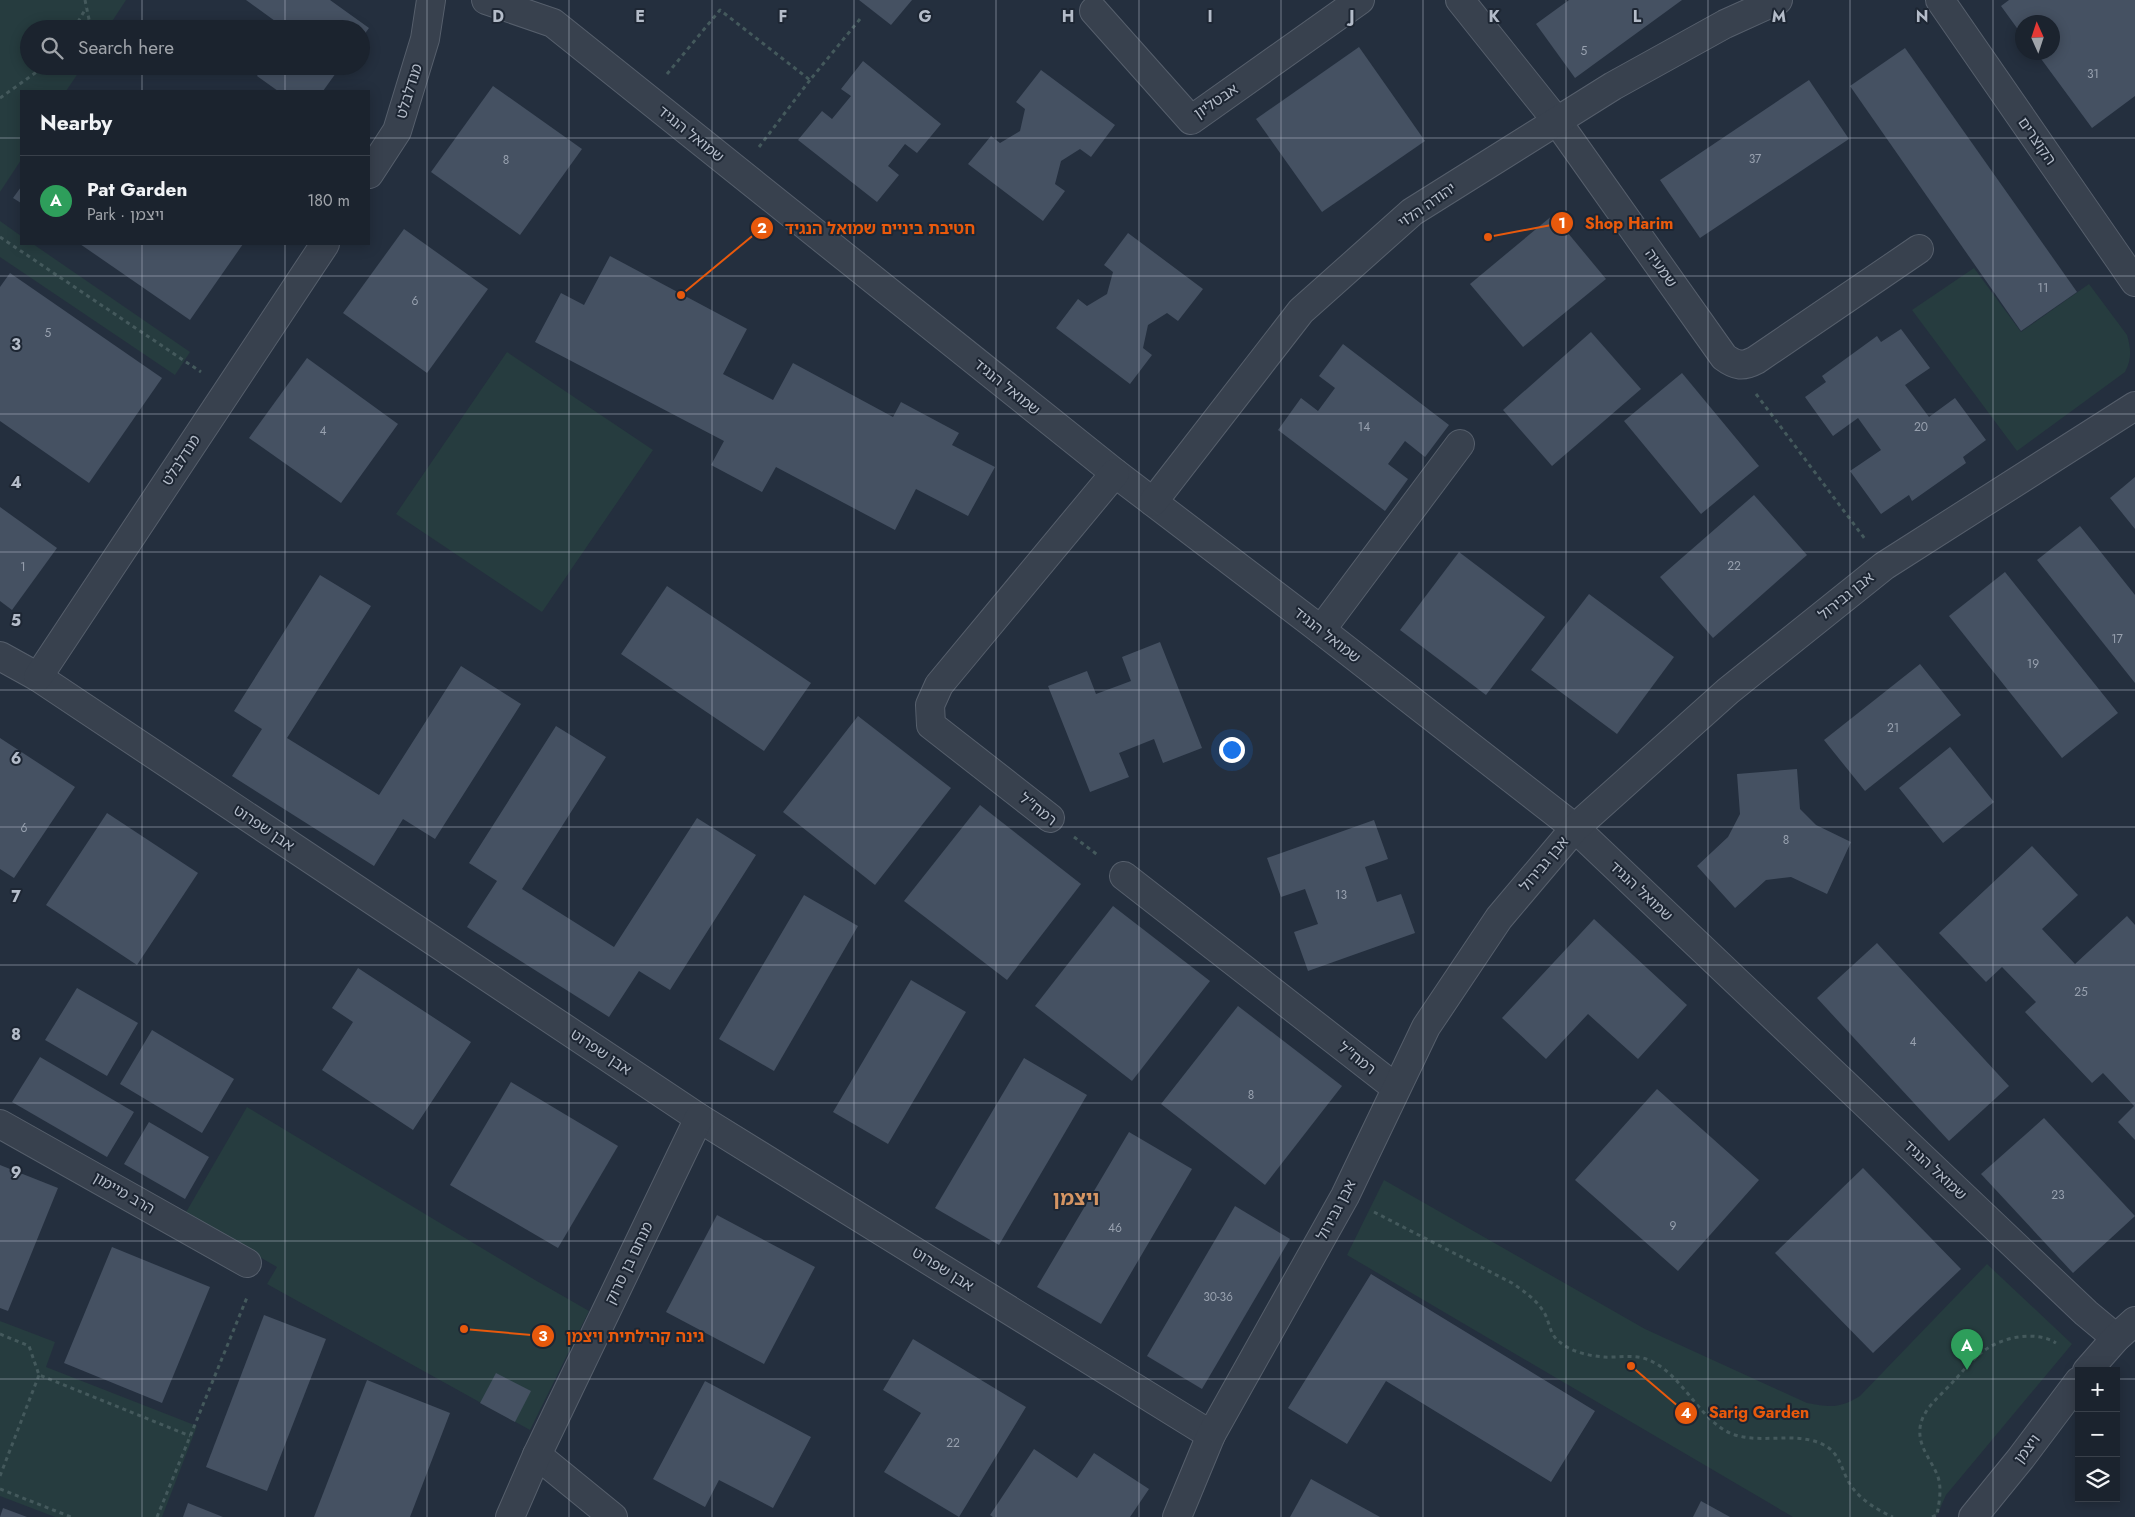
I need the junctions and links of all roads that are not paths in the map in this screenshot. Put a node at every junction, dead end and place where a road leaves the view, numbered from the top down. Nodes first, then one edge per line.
1 (431, 0) edge
2 (486, 0) edge
3 (1360, 0) edge
4 (1460, 0) edge
5 (1778, 0) edge
6 (1940, 0) edge
7 (1094, 11) dead end
8 (1556, 120) junction
9 (370, 172) edge
10 (324, 245) edge
11 (1919, 249) dead end
12 (2135, 282) edge
13 (2135, 406) edge
14 (1460, 444) dead end
15 (1115, 473) junction
16 (1153, 502) junction
17 (1321, 630) junction
18 (0, 656) edge
19 (38, 677) junction
20 (1050, 818) road end
21 (1575, 828) junction
22 (1124, 876) road end
23 (1396, 1088) junction
24 (699, 1118) junction
25 (0, 1124) edge
26 (248, 1264) road end
27 (2125, 1330) edge
28 (2091, 1367) edge
29 (2075, 1385) edge
30 (1211, 1435) junction
31 (537, 1455) junction
32 (510, 1517) edge
33 (612, 1517) edge
34 (1177, 1517) edge
35 (1974, 1517) edge

1 - 9 street, מנדלבלט
2 - 15 street, שמואל הנגיד
3 - 7 street, אבטליון
4 - 8 street
5 - 8 street, יהודה הלוי
6 - 12 street, הקוצרים
8 - 11 street, שמעיה
8 - 16 street, יהודה הלוי
10 - 19 street, מנדלבלט
13 - 21 street, אבן גבירול
14 - 17 street
15 - 16 street, שמואל הנגיד
15 - 20 street, רמח"ל
16 - 17 street, שמואל הנגיד
17 - 21 street, שמואל הנגיד
18 - 19 street, אבן שפרוט
19 - 24 street, אבן שפרוט
21 - 23 street, אבן גבירול
21 - 27 street, שמואל הנגיד
22 - 23 street, רמח"ל
23 - 30 street, אבן גבירול
24 - 30 street, אבן שפרוט
24 - 31 street, מנחם בן סרוק
25 - 26 street, הרב מיימון
27 - 28 street
29 - 35 street, ויצמן
30 - 34 street, אבן גבירול
31 - 32 street, מנחם בן סרוק
31 - 33 street

